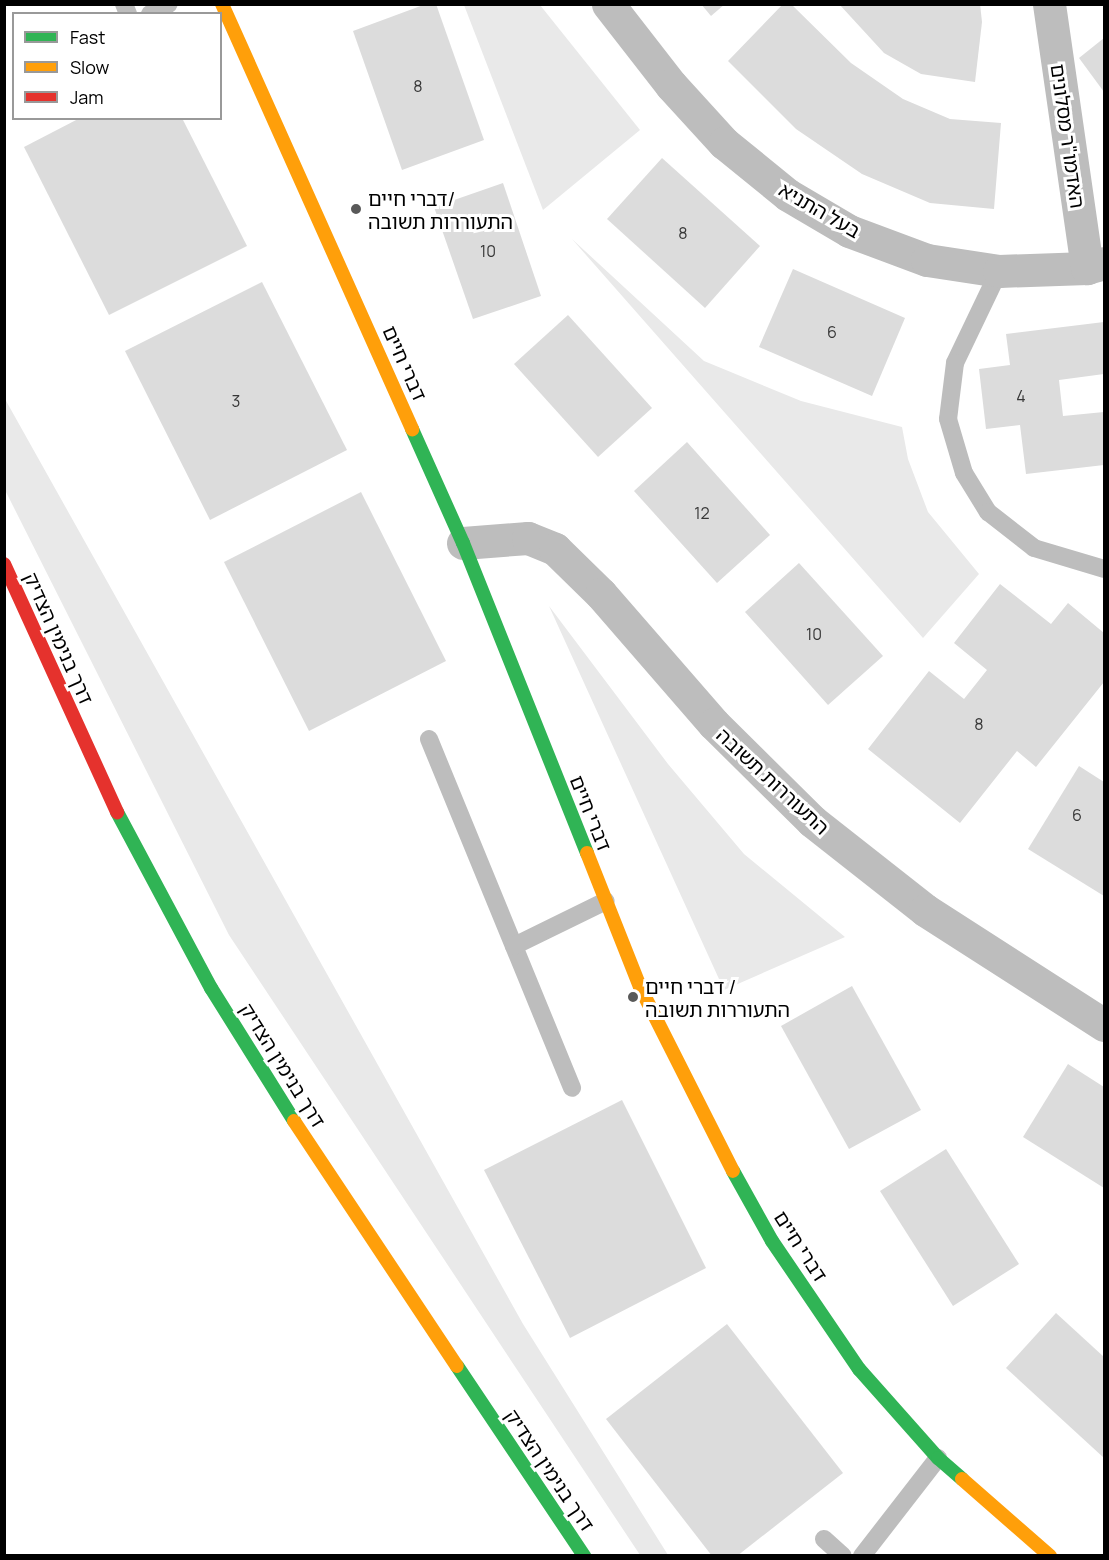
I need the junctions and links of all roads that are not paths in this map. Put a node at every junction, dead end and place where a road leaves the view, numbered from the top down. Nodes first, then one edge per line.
1 (169, 4) edge
2 (222, 4) edge
3 (608, 4) edge
4 (1049, 4) edge
5 (154, 12) edge
6 (1096, 266) edge
7 (999, 271) junction
8 (463, 543) junction
9 (4, 564) edge
10 (1104, 569) edge
11 (429, 740) dead end
12 (606, 901) junction
13 (514, 946) junction
14 (1104, 1026) edge
15 (572, 1088) dead end
16 (938, 1458) junction
17 (824, 1539) dead end
18 (584, 1556) edge
19 (843, 1556) edge
20 (861, 1556) edge
21 (1050, 1556) edge

1 - 5 lane
2 - 8 street, דברי חיים
3 - 7 street, בעל התניא
4 - 6 street, האדמו"ר מסלונים
6 - 7 street, בעל התניא
7 - 10 lane
8 - 12 street, דברי חיים
8 - 14 street, התעוררות תשובה
9 - 18 street, דרך בנימין הצדיק
11 - 13 lane
12 - 13 lane
12 - 16 street, דברי חיים
13 - 15 lane
16 - 20 lane
16 - 21 street, דברי חיים
17 - 19 lane

